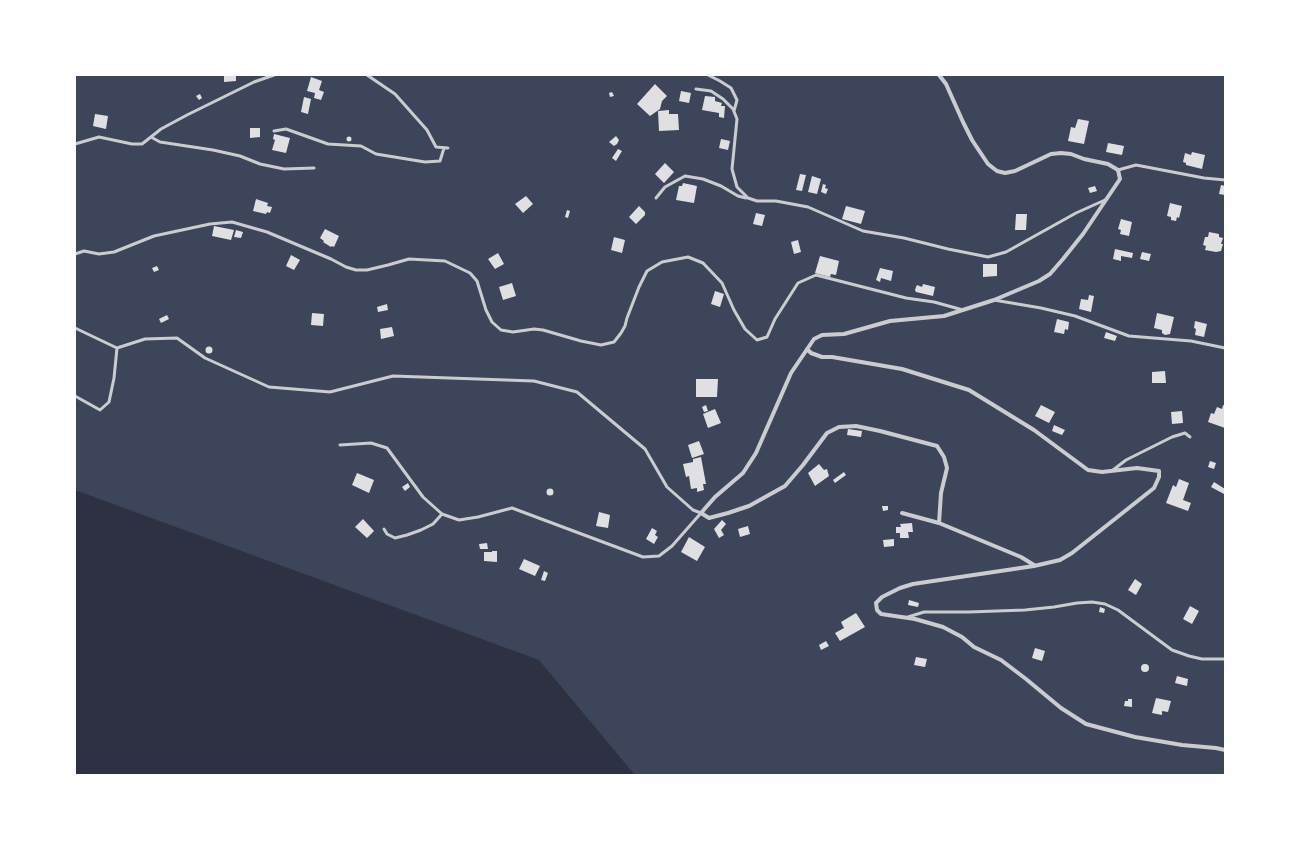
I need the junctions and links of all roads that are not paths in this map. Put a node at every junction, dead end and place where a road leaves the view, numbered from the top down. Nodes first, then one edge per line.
1 (274, 75) edge
2 (367, 75) edge
3 (708, 75) edge
4 (939, 75) edge
5 (696, 89) dead end
6 (734, 110) junction
7 (274, 131) dead end
8 (151, 137) junction
9 (75, 144) edge
10 (314, 168) dead end
11 (1118, 170) junction
12 (1225, 180) edge
13 (656, 198) dead end
14 (748, 198) junction
15 (1105, 200) junction
16 (75, 254) edge
17 (994, 300) junction
18 (963, 310) junction
19 (75, 328) edge
20 (117, 348) junction
21 (1225, 348) edge
22 (807, 349) junction
23 (75, 396) edge
24 (1190, 438) dead end
25 (340, 445) dead end
26 (1113, 470) junction
27 (701, 513) junction
28 (902, 513) dead end
29 (442, 514) junction
30 (939, 523) junction
31 (384, 529) dead end
32 (1034, 566) junction
33 (906, 618) junction
34 (1225, 659) edge
35 (1225, 750) edge

1 - 8 lane
2 - 7 lane
3 - 6 lane
4 - 11 street
5 - 6 lane
6 - 14 lane
8 - 9 lane
8 - 10 lane
11 - 12 lane
11 - 15 street
13 - 14 lane
14 - 15 lane
15 - 17 street
16 - 18 lane
17 - 18 street
17 - 21 lane
18 - 22 street
19 - 20 lane
20 - 23 lane
20 - 27 lane
22 - 26 street
22 - 27 street
24 - 26 lane
25 - 29 lane
26 - 32 street
27 - 29 lane
27 - 30 street
28 - 30 street
29 - 31 lane
30 - 32 street
32 - 33 street
33 - 34 lane
33 - 35 street

